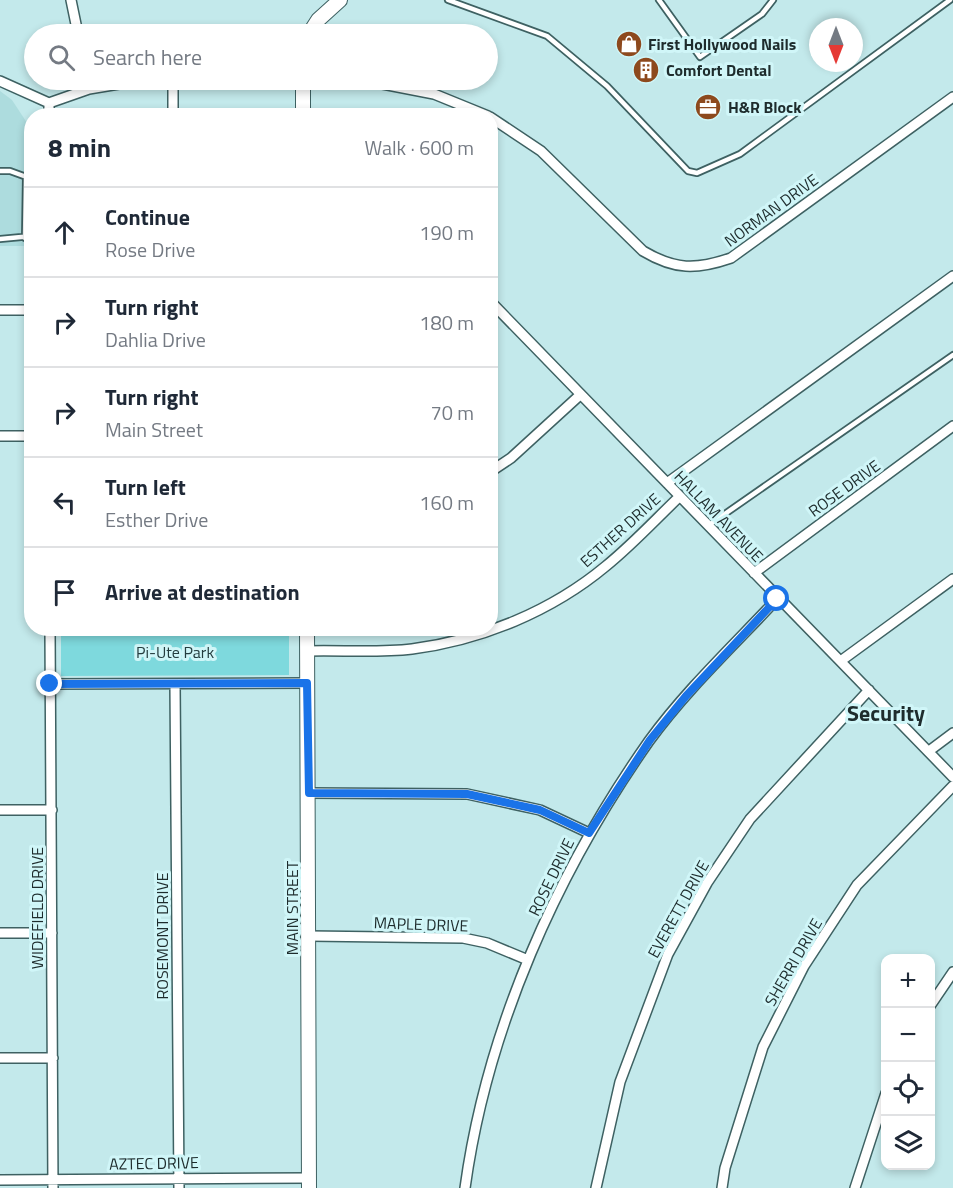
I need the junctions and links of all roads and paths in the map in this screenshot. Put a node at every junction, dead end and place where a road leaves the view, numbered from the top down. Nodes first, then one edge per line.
1 (71, 0) edge
2 (340, 0) edge
3 (448, 0) edge
4 (659, 0) edge
5 (773, 0) edge
6 (950, 0) edge
7 (76, 24) edge
8 (315, 24) edge
9 (0, 81) edge
10 (76, 90) edge
11 (173, 90) edge
12 (303, 90) edge
13 (417, 90) edge
14 (953, 96) edge
15 (49, 103) junction
16 (49, 108) edge
17 (173, 108) edge
18 (303, 108) edge
19 (471, 108) edge
20 (498, 122) edge
21 (0, 171) edge
22 (24, 176) edge
23 (24, 238) edge
24 (0, 239) edge
25 (953, 276) edge
26 (498, 309) edge
27 (0, 310) edge
28 (24, 310) edge
29 (953, 355) edge
30 (580, 395) junction
31 (953, 426) edge
32 (0, 436) edge
33 (24, 436) edge
34 (498, 467) edge
35 (667, 483) junction
36 (679, 497) junction
37 (708, 526) junction
38 (754, 573) junction
39 (953, 579) edge
40 (777, 599) junction
41 (498, 628) edge
42 (50, 636) edge
43 (307, 636) edge
44 (470, 636) edge
45 (307, 651) junction
46 (842, 660) junction
47 (307, 683) junction
48 (50, 684) junction
49 (175, 684) junction
50 (869, 690) junction
51 (953, 733) edge
52 (929, 751) junction
53 (953, 777) edge
54 (953, 786) edge
55 (309, 793) junction
56 (0, 810) edge
57 (52, 810) junction
58 (589, 833) junction
59 (0, 933) edge
60 (52, 933) junction
61 (309, 936) junction
62 (528, 960) junction
63 (953, 972) edge
64 (935, 999) edge
65 (0, 1058) edge
66 (52, 1058) junction
67 (881, 1106) edge
68 (179, 1177) junction
69 (0, 1180) edge
70 (309, 1183) edge
71 (53, 1184) edge
72 (179, 1188) edge
73 (465, 1188) edge
74 (596, 1188) edge
75 (722, 1188) edge
76 (855, 1188) edge

1 - 7 street
2 - 8 main road
3 - 6 lane
4 - 5 lane
9 - 15 street
10 - 15 street, NORMAN DRIVE
11 - 17 street
12 - 18 main road
13 - 19 street, NORMAN DRIVE
14 - 20 street, NORMAN DRIVE
15 - 16 street
21 - 22 lane
23 - 24 lane
25 - 35 street, ESTHER DRIVE
26 - 30 street, HALLAM AVENUE
27 - 28 street
29 - 37 lane
30 - 34 street
30 - 35 street, HALLAM AVENUE
31 - 38 street, ROSE DRIVE
32 - 33 street
35 - 36 street, HALLAM AVENUE
36 - 37 street, HALLAM AVENUE
36 - 41 street, ESTHER DRIVE
37 - 38 street, HALLAM AVENUE
38 - 40 street, HALLAM AVENUE
39 - 46 street
40 - 46 street, HALLAM AVENUE
40 - 58 street, ROSE DRIVE
42 - 48 street, WIDEFIELD DRIVE
43 - 45 main road, MAIN STREET
44 - 45 street, ESTHER DRIVE
45 - 47 main road, MAIN STREET
46 - 50 street, HALLAM AVENUE
47 - 49 street
47 - 55 main road, MAIN STREET
48 - 49 street
48 - 57 street, WIDEFIELD DRIVE
49 - 68 street, ROSEMONT DRIVE
50 - 52 street, HALLAM AVENUE
50 - 74 street, EVERETT DRIVE
51 - 52 street
52 - 53 street, HALLAM AVENUE
54 - 75 street, SHERRI DRIVE
55 - 58 street
55 - 61 main road, MAIN STREET
56 - 57 street
57 - 60 street, WIDEFIELD DRIVE
58 - 62 street, ROSE DRIVE
59 - 60 street
60 - 66 street, WIDEFIELD DRIVE
61 - 62 street, MAPLE DRIVE
61 - 70 main road, MAIN STREET
62 - 73 street, ROSE DRIVE
63 - 64 street
65 - 66 street
66 - 71 street, WIDEFIELD DRIVE
67 - 76 street
68 - 70 street, AZTEC DRIVE
68 - 71 street, AZTEC DRIVE
68 - 72 street, ROSEMONT DRIVE
69 - 71 street, AZTEC DRIVE

